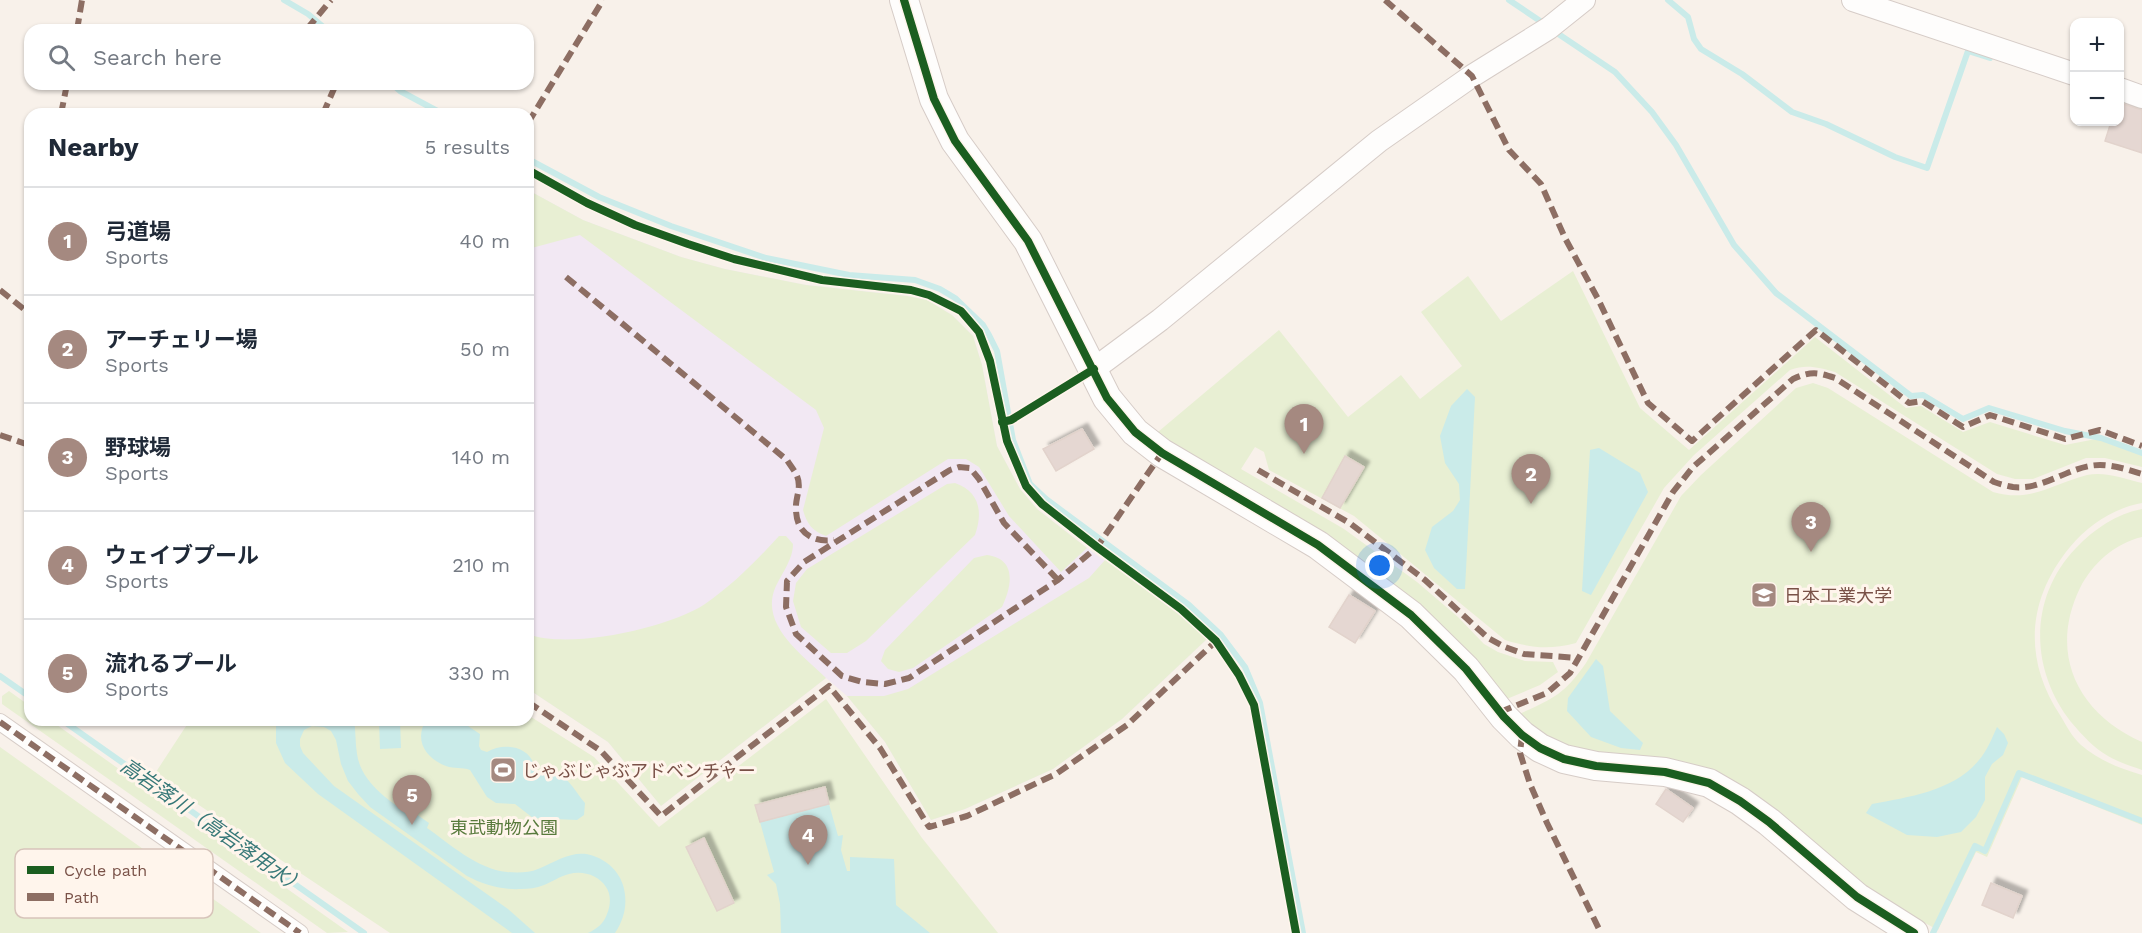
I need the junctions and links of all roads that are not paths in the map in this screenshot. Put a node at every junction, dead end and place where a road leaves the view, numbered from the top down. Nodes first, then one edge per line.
1 (904, 0) edge
2 (1584, 0) edge
3 (1853, 0) edge
4 (2070, 73) edge
5 (2124, 90) edge
6 (2142, 96) edge
7 (1094, 369) junction
8 (0, 722) edge
9 (181, 849) edge
10 (213, 872) edge
11 (300, 933) edge
12 (1914, 933) edge

1 - 7 street
2 - 7 street
3 - 4 street
5 - 6 street
7 - 12 street
8 - 9 street
10 - 11 street

